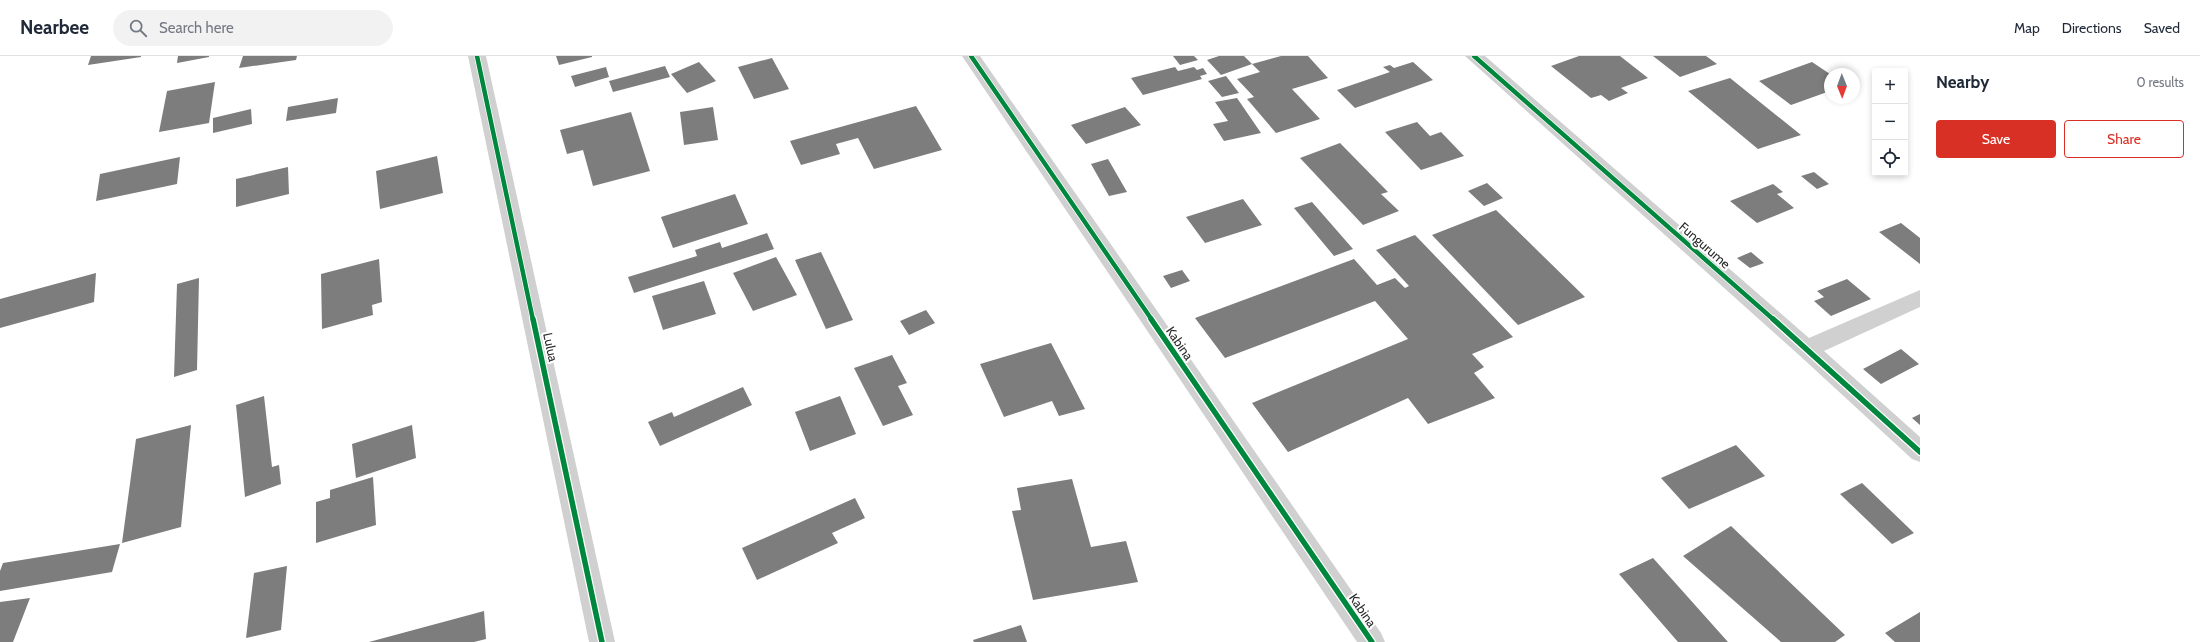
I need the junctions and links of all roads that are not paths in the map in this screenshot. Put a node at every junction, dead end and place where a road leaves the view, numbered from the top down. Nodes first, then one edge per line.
1 (477, 56) edge
2 (971, 56) edge
3 (1474, 56) edge
4 (1920, 298) edge
5 (1807, 349) junction
6 (1920, 452) edge
7 (602, 642) edge
8 (1372, 642) edge

1 - 7 street, Lulua
2 - 8 street, Kabina
3 - 5 street, Fungurume
4 - 5 street
5 - 6 street, Fungurume

